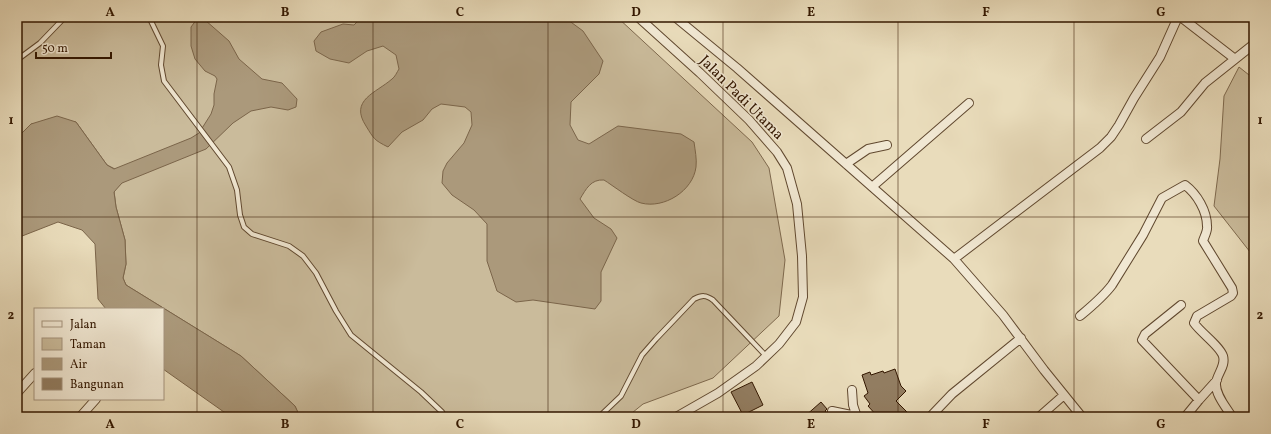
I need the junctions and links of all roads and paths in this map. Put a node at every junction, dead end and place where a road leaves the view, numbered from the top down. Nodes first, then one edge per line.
1 (65, 17) edge
2 (148, 17) edge
3 (638, 17) edge
4 (675, 17) edge
5 (1254, 44) edge
6 (1235, 59) junction
7 (17, 60) edge
8 (969, 103) dead end
9 (1146, 139) dead end
10 (887, 146) dead end
11 (846, 164) junction
12 (872, 187) junction
13 (954, 258) junction
14 (1181, 305) dead end
15 (1080, 316) dead end
16 (1021, 338) junction
17 (766, 356) junction
18 (34, 374) edge
19 (1217, 380) junction
20 (852, 390) dead end
21 (17, 393) edge
22 (1064, 395) junction
23 (95, 400) edge
24 (1199, 400) junction
25 (832, 411) dead end
26 (856, 416) edge
27 (80, 417) edge
28 (445, 417) edge
29 (599, 417) edge
30 (676, 417) edge
31 (930, 417) edge
32 (1039, 417) edge
33 (1082, 417) edge
34 (1185, 417) edge
35 (1232, 417) edge

1 - 7 lane
2 - 28 lane
3 - 17 street, Jalan Padi Utama
4 - 11 street
5 - 6 street
6 - 9 street
6 - 13 street
8 - 12 street
10 - 11 street
11 - 12 street
12 - 13 street
13 - 16 street
14 - 24 street
15 - 19 street
16 - 22 street
16 - 31 street
17 - 29 lane
17 - 30 street, Jalan Padi Utama
18 - 21 street
19 - 24 street
19 - 35 street
20 - 26 street
22 - 32 street
22 - 33 street
23 - 27 street
24 - 34 street
25 - 26 street

